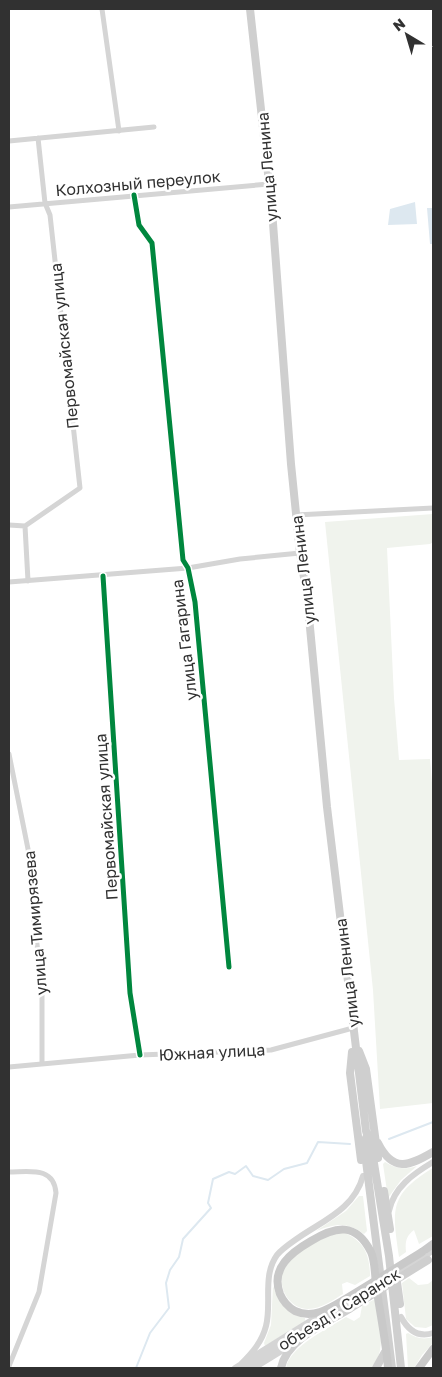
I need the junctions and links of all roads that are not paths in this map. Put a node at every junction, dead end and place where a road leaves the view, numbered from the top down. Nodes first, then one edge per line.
1 (102, 9) edge
2 (250, 9) edge
3 (154, 127) dead end
4 (119, 131) junction
5 (38, 138) junction
6 (9, 141) edge
7 (268, 184) junction
8 (134, 196) junction
9 (45, 203) junction
10 (9, 206) edge
11 (433, 508) edge
12 (296, 515) junction
13 (9, 524) edge
14 (25, 526) junction
15 (300, 553) junction
16 (188, 568) junction
17 (103, 576) junction
18 (28, 581) junction
19 (9, 582) edge
20 (9, 754) edge
21 (229, 967) dead end
22 (353, 1028) junction
23 (354, 1038) junction
24 (140, 1056) junction
25 (42, 1064) junction
26 (9, 1067) edge
27 (366, 1131) junction
28 (375, 1138) junction
29 (433, 1152) edge
30 (433, 1162) edge
31 (9, 1172) edge
32 (363, 1176) junction
33 (388, 1215) junction
34 (433, 1244) edge
35 (433, 1250) edge
36 (372, 1254) junction
37 (427, 1256) edge
38 (347, 1304) junction
39 (323, 1313) junction
40 (401, 1317) junction
41 (433, 1333) edge
42 (296, 1342) junction
43 (433, 1349) edge
44 (385, 1352) junction
45 (9, 1366) edge
46 (243, 1366) edge
47 (235, 1368) edge
48 (254, 1368) edge
49 (281, 1368) edge
50 (376, 1368) edge
51 (388, 1368) edge
52 (392, 1368) edge
53 (401, 1368) edge
54 (405, 1368) edge
55 (419, 1368) edge

1 - 4 street
2 - 7 main road, улица Ленина
3 - 4 street
4 - 5 street
5 - 6 street
5 - 9 street, Первомайская улица
7 - 8 street, Колхозный переулок
7 - 12 main road, улица Ленина
8 - 9 street, Колхозный переулок
8 - 16 street, улица Гагарина
9 - 10 street, Колхозный переулок
9 - 14 street, Первомайская улица
11 - 12 street
12 - 15 main road, улица Ленина
13 - 14 street
14 - 18 street
15 - 16 street
15 - 22 main road, улица Ленина
16 - 17 street
16 - 21 street, улица Гагарина
17 - 18 street
17 - 24 street, Первомайская улица
18 - 19 street
20 - 25 street, улица Тимирязева
22 - 23 main road, улица Ленина
22 - 24 street, Южная улица
23 - 27 main road, улица Ленина
23 - 28 main road
23 - 32 main road
24 - 25 street, Южная улица
25 - 26 street, Южная улица
27 - 52 main road
27 - 53 main road
28 - 29 main road
28 - 33 main road
30 - 33 street
31 - 45 street
32 - 36 main road
32 - 46 street
33 - 40 main road
34 - 37 main road
35 - 37 street
36 - 39 main road
36 - 44 main road
37 - 38 main road, bridge
38 - 39 main road
38 - 42 main road
38 - 46 street, объезд г. Саранск
39 - 46 street
40 - 41 street
40 - 54 main road
42 - 48 street
42 - 49 main road
43 - 55 main road
44 - 50 main road
44 - 51 main road
46 - 47 street

